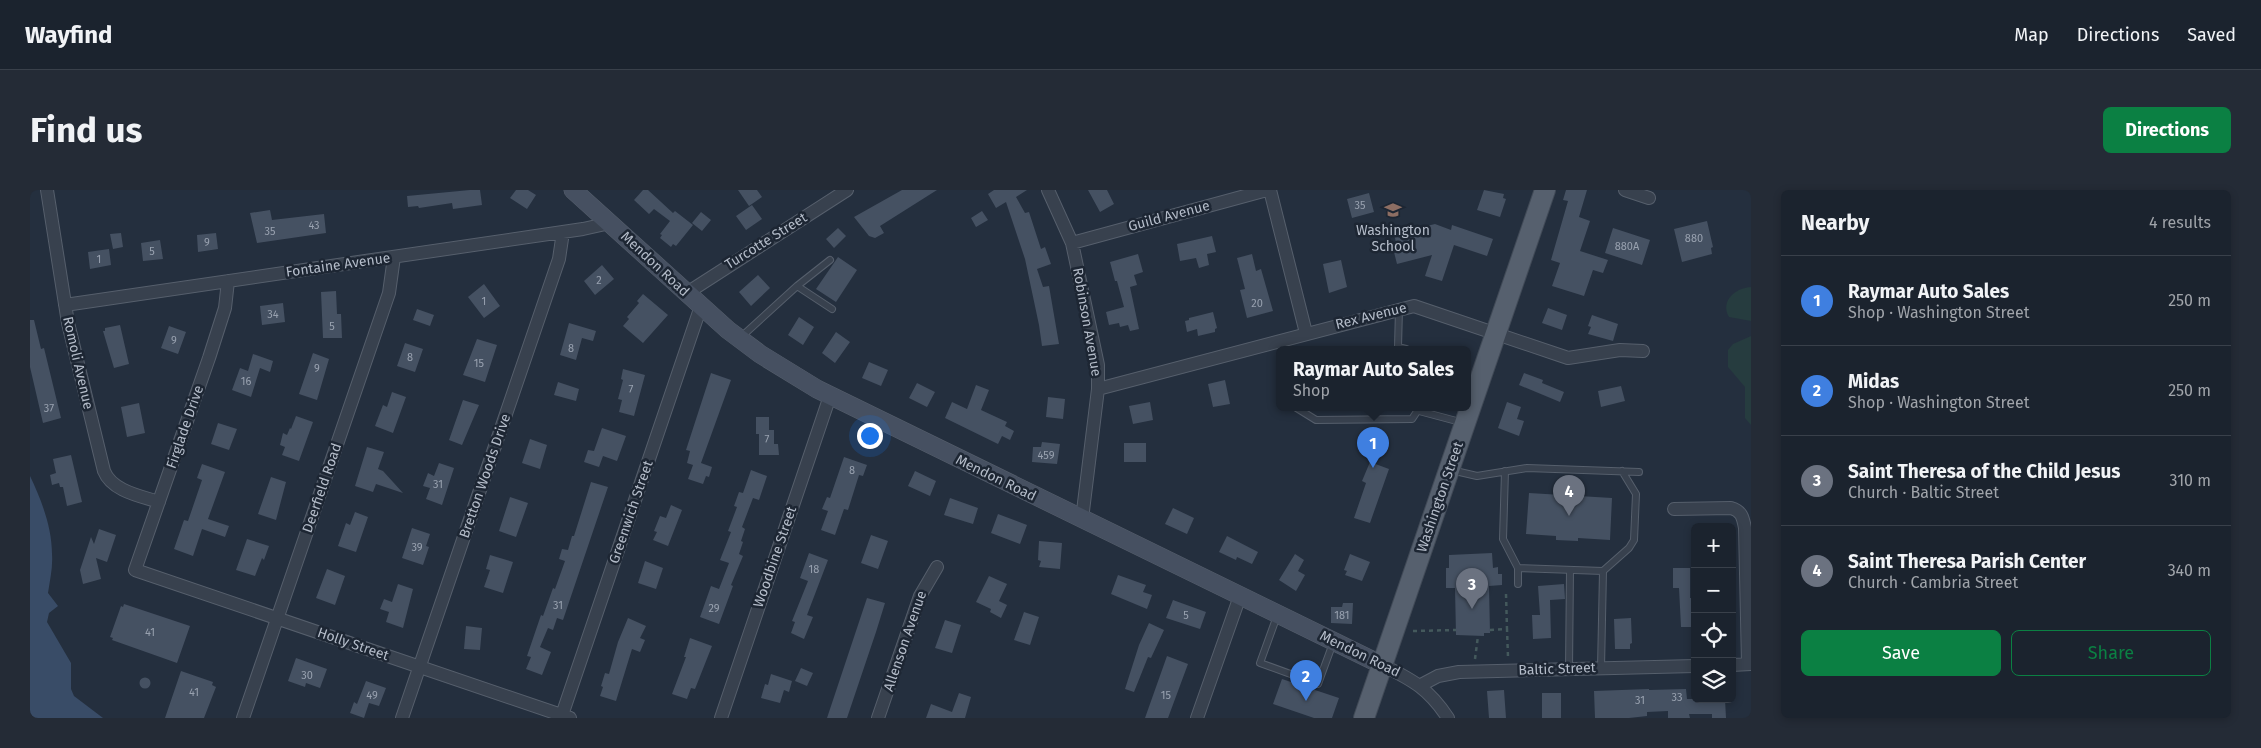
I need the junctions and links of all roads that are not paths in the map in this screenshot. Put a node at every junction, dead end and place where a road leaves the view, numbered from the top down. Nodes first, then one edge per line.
1 (46, 190) edge
2 (573, 190) edge
3 (847, 190) edge
4 (1048, 190) edge
5 (1269, 190) edge
6 (1545, 190) edge
7 (1625, 190) edge
8 (1649, 198) dead end
9 (610, 223) junction
10 (563, 232) junction
11 (1072, 243) junction
12 (394, 257) junction
13 (830, 260) dead end
14 (228, 281) junction
15 (797, 286) junction
16 (687, 293) junction
17 (65, 305) junction
18 (701, 306) junction
19 (832, 309) dead end
20 (1399, 309) junction
21 (1306, 333) junction
22 (1496, 334) junction
23 (739, 339) junction
24 (1398, 346) edge
25 (1643, 351) dead end
26 (1098, 389) junction
27 (830, 396) junction
28 (1471, 408) edge
29 (1301, 411) edge
30 (1418, 411) edge
31 (1427, 411) edge
32 (1470, 411) edge
33 (1466, 423) junction
34 (1450, 470) junction
35 (1504, 471) junction
36 (1622, 471) junction
37 (1639, 472) dead end
38 (159, 502) junction
39 (1674, 509) dead end
40 (1082, 519) junction
41 (937, 567) dead end
42 (1518, 568) junction
43 (135, 570) joint
44 (1570, 570) junction
45 (1603, 570) junction
46 (1518, 584) dead end
47 (1240, 596) junction
48 (1278, 614) junction
49 (277, 618) junction
50 (1334, 642) junction
51 (1750, 664) edge
52 (1382, 665) junction
53 (1736, 665) edge
54 (1691, 666) edge
55 (419, 667) junction
56 (1601, 668) junction
57 (1569, 669) junction
58 (1421, 685) junction
59 (564, 717) edge
60 (243, 718) edge
61 (402, 718) edge
62 (721, 718) edge
63 (878, 718) edge
64 (1197, 718) edge
65 (1364, 718) edge
66 (1448, 718) edge

1 - 17 street, Romoli Avenue
2 - 9 street, Mendon Road
3 - 16 street, Turcotte Street
4 - 11 street, Robinson Avenue
5 - 11 street, Guild Avenue
5 - 21 street
6 - 22 main road, Washington Street
7 - 8 street
9 - 10 street, Fontaine Avenue
9 - 16 street, Mendon Road
10 - 12 street, Fontaine Avenue
10 - 55 street, Bretton Woods Drive
11 - 26 street, Robinson Avenue
12 - 14 street, Fontaine Avenue
12 - 49 street, Deerfield Road
13 - 15 lane
14 - 17 street, Fontaine Avenue
14 - 38 street, Firglade Drive
15 - 19 lane
15 - 23 lane
16 - 18 street, Mendon Road
17 - 38 street, Romoli Avenue
18 - 23 street, Mendon Road
18 - 59 street, Greenwich Street
20 - 21 street, Rex Avenue
20 - 22 street, Rex Avenue
20 - 24 lane
21 - 26 street, Rex Avenue
22 - 25 street, Rex Avenue
22 - 28 main road, Washington Street
23 - 27 street, Mendon Road
26 - 40 street, Robinson Avenue
27 - 40 street, Mendon Road
27 - 62 street, Woodbine Street
29 - 30 lane
31 - 33 lane
32 - 33 main road, Washington Street
33 - 34 main road, Washington Street
34 - 35 lane
34 - 52 main road, Washington Street
35 - 36 lane
35 - 42 lane
36 - 37 lane
36 - 45 lane
38 - 43 street, Firglade Drive
39 - 51 street
40 - 47 street, Mendon Road
41 - 63 street, Allenson Avenue
42 - 44 lane
42 - 46 lane
43 - 49 street, Holly Street
44 - 45 lane
44 - 57 lane
45 - 56 lane
47 - 48 street, Mendon Road
47 - 64 street
48 - 50 street, Mendon Road
48 - 50 lane
49 - 55 street, Holly Street
49 - 60 street, Deerfield Road
50 - 52 street, Mendon Road
51 - 53 street
52 - 58 street, Mendon Road
52 - 65 main road, Washington Street
54 - 56 street, Baltic Street
55 - 59 street, Holly Street
55 - 61 street, Bretton Woods Drive
56 - 57 street, Baltic Street
57 - 58 street, Baltic Street
58 - 66 street, Mendon Road

